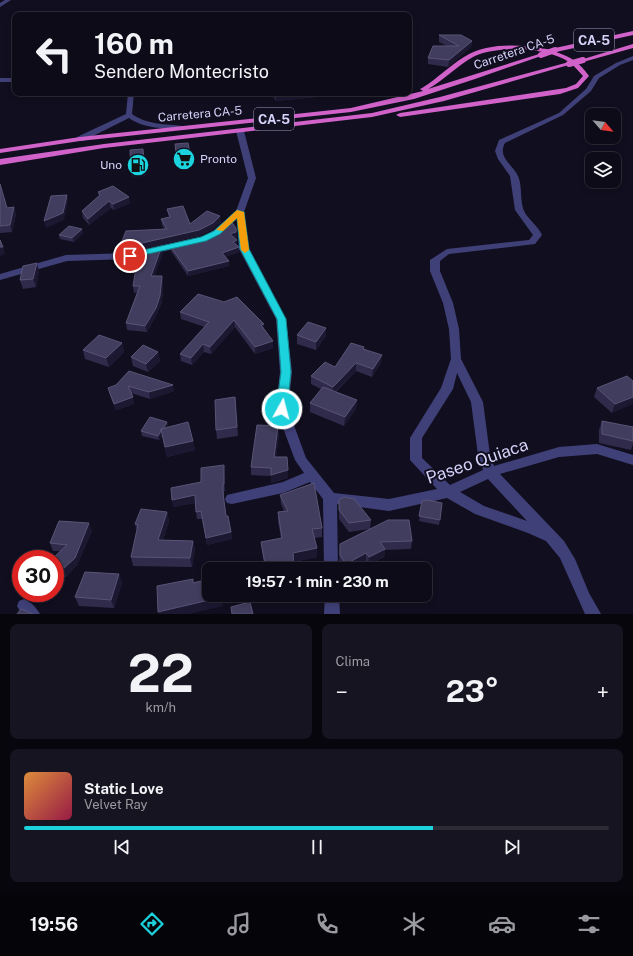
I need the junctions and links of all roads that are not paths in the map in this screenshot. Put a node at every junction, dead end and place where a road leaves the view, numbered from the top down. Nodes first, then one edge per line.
1 (9, 0) edge
2 (0, 5) edge
3 (633, 33) edge
4 (573, 45) junction
5 (633, 46) edge
6 (602, 54) junction
7 (633, 58) edge
8 (584, 73) junction
9 (601, 74) junction
10 (0, 80) edge
11 (12, 80) edge
12 (131, 96) edge
13 (411, 97) junction
14 (129, 114) junction
15 (372, 115) junction
16 (183, 128) junction
17 (240, 131) junction
18 (80, 139) junction
19 (0, 151) edge
20 (0, 162) edge
21 (240, 212) junction
22 (0, 277) edge
23 (456, 359) junction
24 (633, 460) edge
25 (490, 472) junction
26 (312, 475) junction
27 (448, 492) junction
28 (232, 498) dead end
29 (330, 498) junction
30 (551, 536) junction
31 (331, 562) edge
32 (332, 602) edge
33 (332, 614) edge
34 (593, 614) edge

1 - 2 street
3 - 4 highway, Carretera CA-5 / CA-5
4 - 6 highway
4 - 13 highway, Carretera CA-5 / CA-5, bridge
5 - 6 highway, Carretera CA-5 / CA-5
6 - 15 highway, Carretera CA-5 / CA-5, bridge
7 - 9 street
8 - 9 street
8 - 13 highway
8 - 15 highway
9 - 23 street
10 - 11 street
12 - 14 street
13 - 16 highway, Carretera CA-5 / CA-5
14 - 16 street
14 - 18 street
15 - 17 highway, Carretera CA-5 / CA-5
16 - 18 highway, Carretera CA-5 / CA-5
17 - 20 highway, Carretera CA-5 / CA-5
17 - 21 street
18 - 19 highway, Carretera CA-5 / CA-5
21 - 22 street
21 - 26 street
23 - 25 street
23 - 27 street
24 - 25 street, Paseo Quiaca
25 - 27 street, Paseo Quiaca
25 - 30 street
26 - 28 street
26 - 29 street
27 - 29 street, Paseo Quiaca
27 - 30 street
29 - 31 street
30 - 34 street
32 - 33 street

